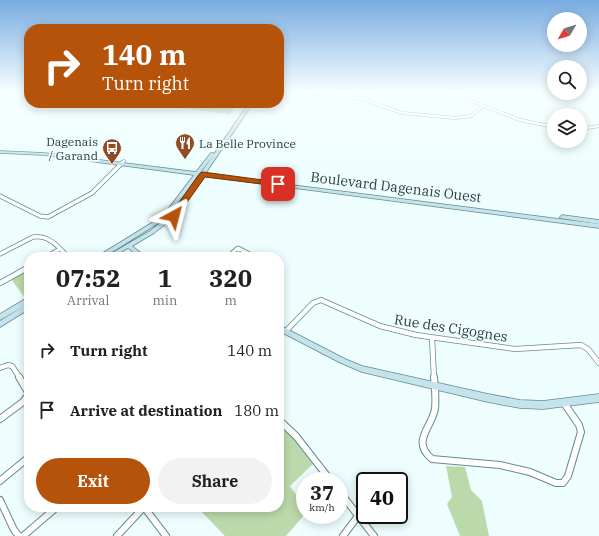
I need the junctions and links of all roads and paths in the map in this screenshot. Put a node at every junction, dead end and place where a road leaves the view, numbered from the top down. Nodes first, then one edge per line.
1 (241, 117) edge
2 (445, 117) edge
3 (470, 117) edge
4 (514, 117) edge
5 (547, 125) edge
6 (599, 126) edge
7 (587, 128) edge
8 (0, 151) edge
9 (123, 163) junction
10 (201, 173) junction
11 (0, 196) edge
12 (599, 222) edge
13 (599, 226) edge
14 (129, 246) junction
15 (60, 249) junction
16 (55, 252) edge
17 (63, 252) edge
18 (108, 252) edge
19 (119, 252) edge
20 (137, 252) edge
21 (233, 252) edge
22 (246, 252) edge
23 (0, 254) edge
24 (24, 270) edge
25 (0, 283) edge
26 (24, 303) edge
27 (24, 309) edge
28 (1, 315) edge
29 (0, 324) edge
30 (284, 328) edge
31 (284, 331) edge
32 (432, 338) junction
33 (599, 364) edge
34 (0, 368) edge
35 (24, 386) edge
36 (434, 386) junction
37 (599, 398) edge
38 (24, 401) edge
39 (564, 403) junction
40 (0, 419) edge
41 (284, 425) edge
42 (24, 462) edge
43 (324, 472) edge
44 (0, 481) edge
45 (0, 500) edge
46 (348, 503) edge
47 (52, 512) edge
48 (139, 512) edge
49 (148, 512) edge
50 (356, 513) edge
51 (356, 519) edge
52 (364, 524) edge
53 (19, 536) edge
54 (23, 536) edge
55 (117, 536) edge
56 (166, 536) edge
57 (343, 536) edge
58 (374, 536) edge

1 - 10 main road
2 - 3 street
4 - 5 street
6 - 7 street
8 - 9 main road, Boulevard Dagenais Ouest
9 - 10 main road, Boulevard Dagenais Ouest
9 - 11 street
10 - 12 main road, Boulevard Dagenais Ouest
10 - 13 main road, Boulevard Dagenais Ouest
10 - 14 main road
10 - 18 main road
14 - 19 main road
14 - 20 main road
15 - 16 street
15 - 17 street
15 - 23 street
21 - 22 street
24 - 25 street
26 - 28 main road
27 - 29 main road
30 - 32 street, Rue des Cigognes
31 - 36 main road
32 - 33 street, Rue des Cigognes
32 - 36 street
34 - 35 street
36 - 39 main road
36 - 39 street
37 - 39 main road
38 - 40 street
41 - 43 street
42 - 44 street
45 - 53 street
46 - 50 street
47 - 54 street
48 - 55 street
49 - 56 street
51 - 57 street
52 - 58 street

